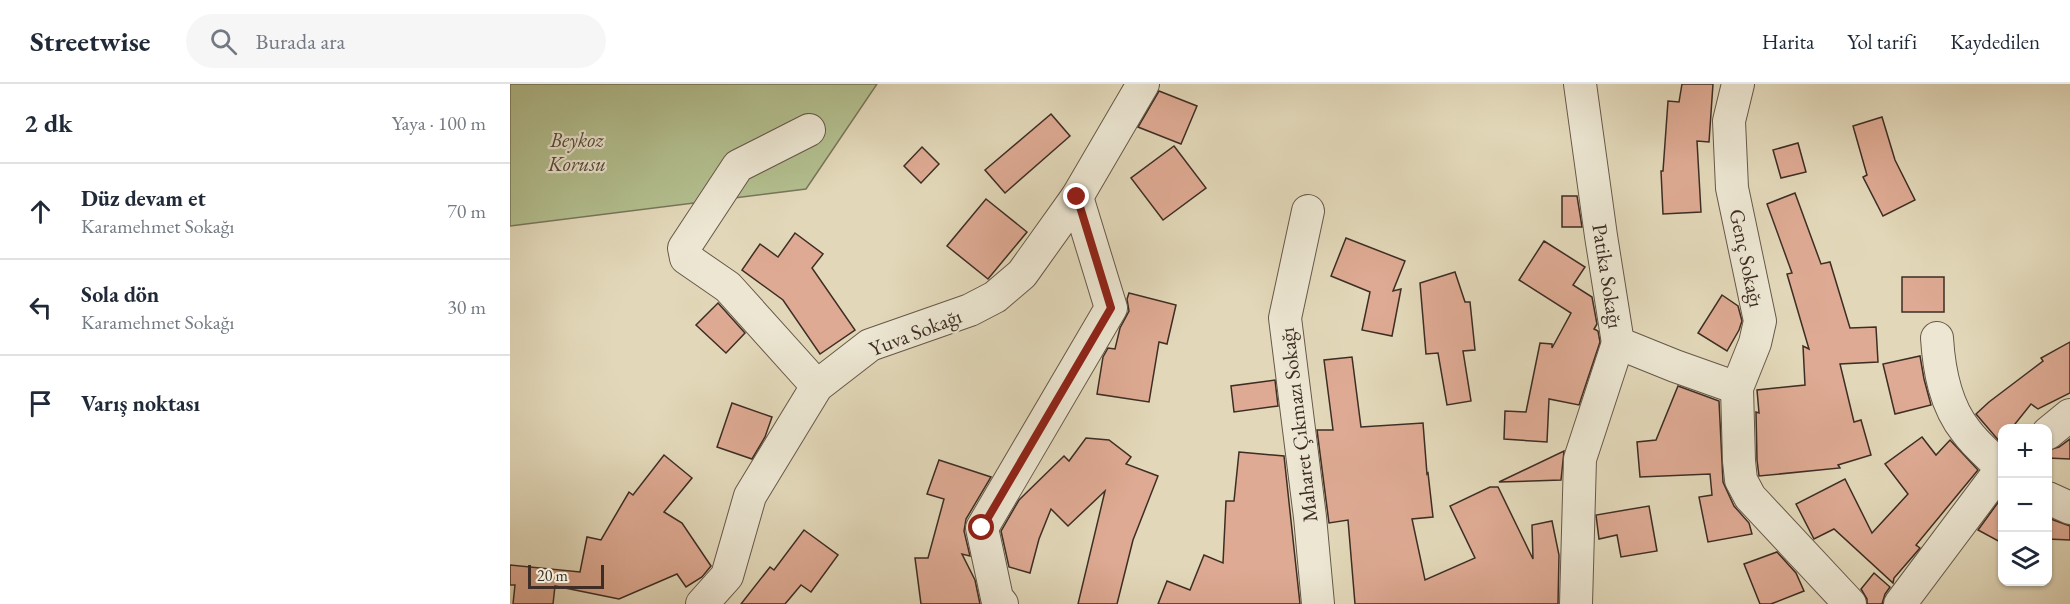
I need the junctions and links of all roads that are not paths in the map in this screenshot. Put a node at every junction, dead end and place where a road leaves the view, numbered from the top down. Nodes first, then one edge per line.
1 (1143, 84) edge
2 (1580, 84) edge
3 (1738, 84) edge
4 (809, 130) dead end
5 (1077, 197) junction
6 (1308, 211) dead end
7 (1937, 338) dead end
8 (1618, 343) junction
9 (818, 386) junction
10 (1737, 388) junction
11 (2070, 415) edge
12 (2052, 430) edge
13 (1998, 464) edge
14 (1998, 473) edge
15 (2052, 500) edge
16 (2070, 508) edge
17 (702, 604) edge
18 (1002, 604) edge
19 (1318, 604) edge
20 (1576, 604) edge
21 (1850, 604) edge
22 (1900, 604) edge

1 - 5 street, Yuva Sokağı
2 - 8 street, Patika Sokağı
3 - 10 street, Genç Sokağı
4 - 9 street
5 - 9 street, Yuva Sokağı
5 - 18 street
6 - 19 street, Maharet Çıkmazı Sokağı
7 - 13 street
8 - 10 street, Patika Sokağı
8 - 20 street
9 - 17 street, Yuva Sokağı
10 - 21 street, Genç Sokağı
11 - 12 street
14 - 22 street
15 - 16 street

